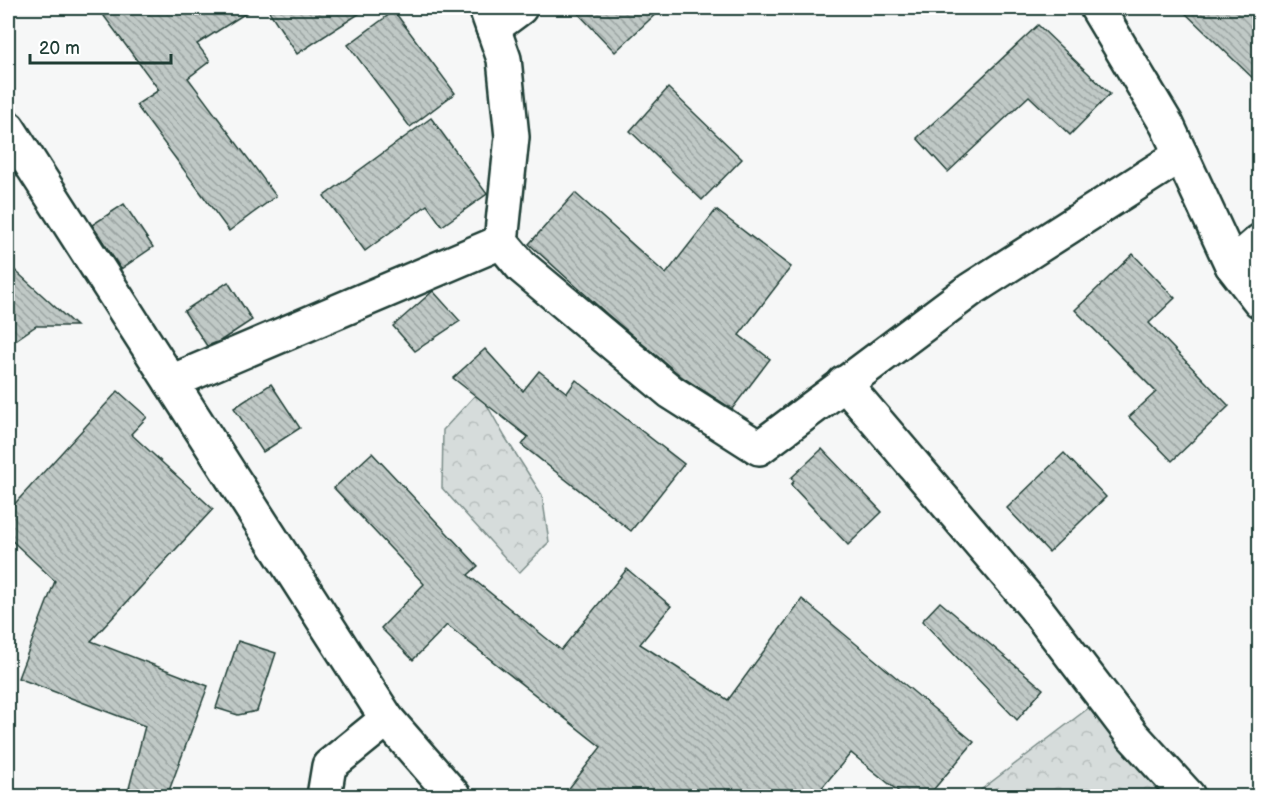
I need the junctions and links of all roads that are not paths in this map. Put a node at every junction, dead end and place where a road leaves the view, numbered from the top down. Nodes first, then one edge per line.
1 (519, 8) edge
2 (1096, 8) edge
3 (489, 18) edge
4 (8, 128) edge
5 (1181, 155) junction
6 (1260, 241) edge
7 (501, 242) junction
8 (1232, 265) junction
9 (1260, 301) edge
10 (171, 382) junction
11 (844, 383) junction
12 (387, 719) junction
13 (324, 796) edge
14 (454, 796) edge
15 (1188, 796) edge

1 - 3 street
2 - 5 street
3 - 7 street
4 - 10 street
5 - 8 street
5 - 11 street
6 - 8 street
7 - 10 street
7 - 11 street
8 - 9 street
10 - 12 street
11 - 15 street
12 - 13 street
12 - 14 street

